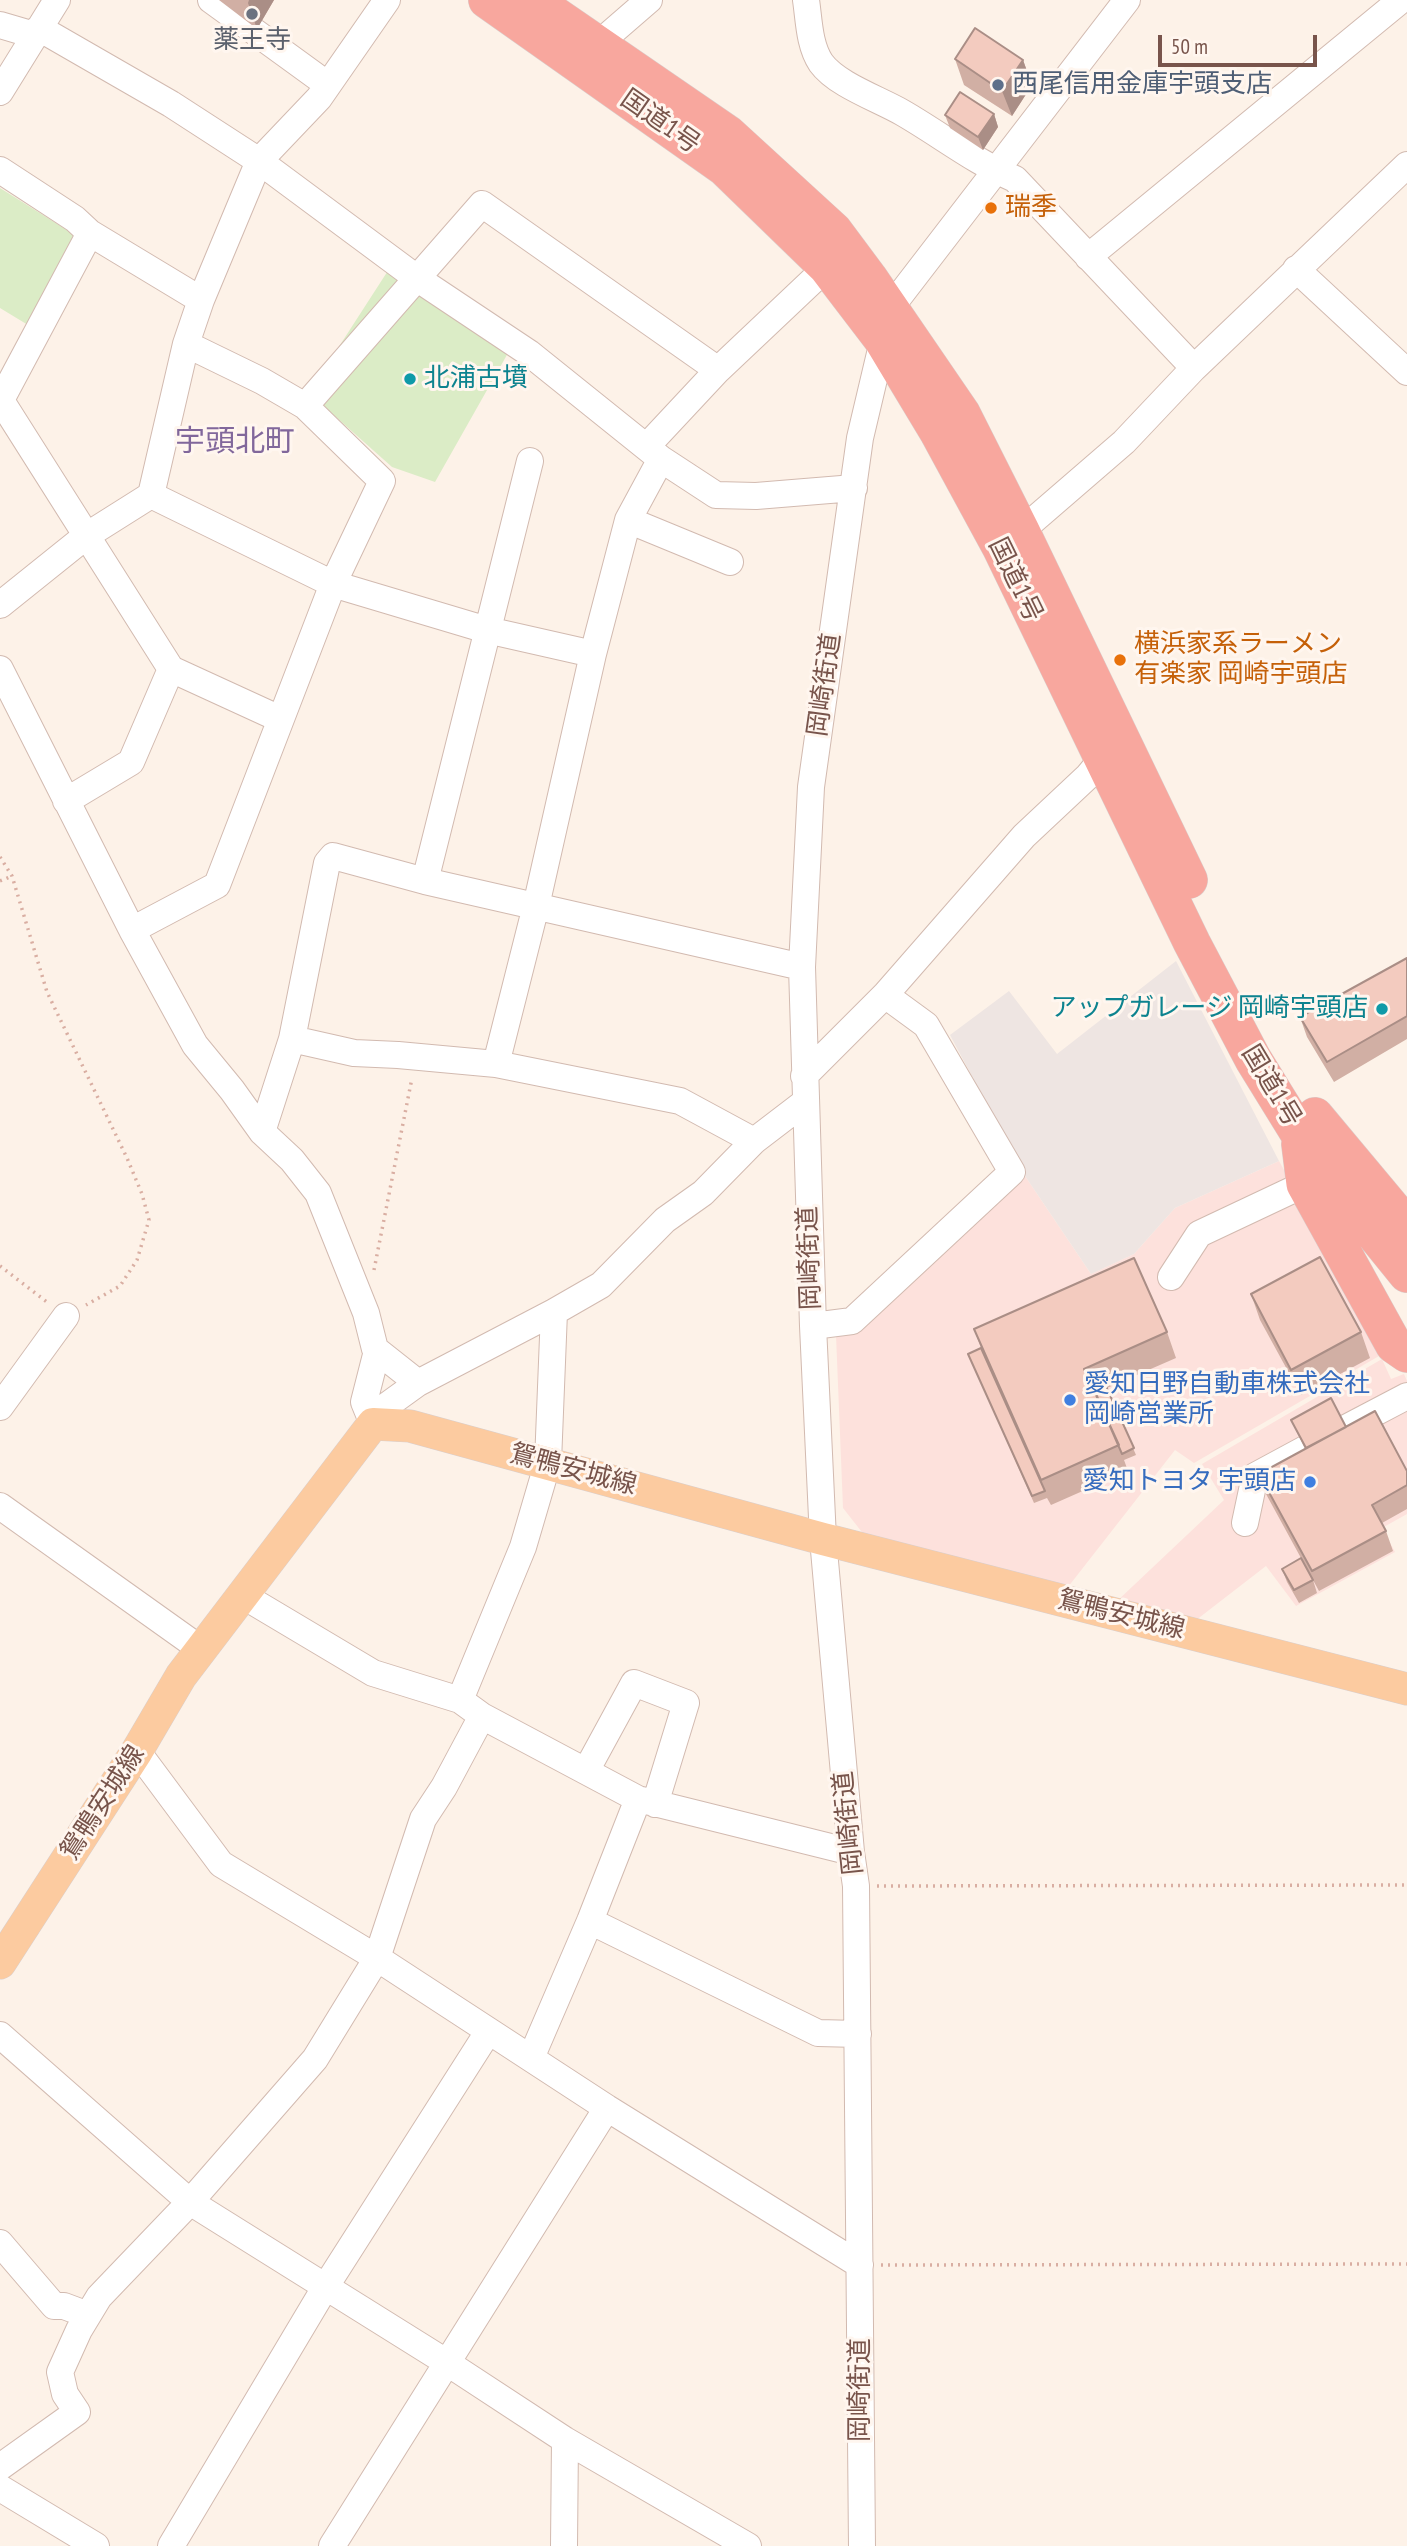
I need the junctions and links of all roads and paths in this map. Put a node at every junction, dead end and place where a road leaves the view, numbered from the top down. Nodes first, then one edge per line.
1 (57, 0) edge
2 (211, 0) edge
3 (387, 0) edge
4 (487, 0) edge
5 (533, 0) edge
6 (649, 0) edge
7 (806, 0) edge
8 (1127, 0) edge
9 (1401, 0) edge
10 (0, 25) edge
11 (37, 32) junction
12 (597, 45) junction
13 (328, 85) junction
14 (0, 92) edge
15 (259, 161) junction
16 (1407, 165) edge
17 (0, 170) edge
18 (994, 170) junction
19 (90, 233) junction
20 (1088, 257) junction
21 (827, 267) junction
22 (1296, 270) junction
23 (418, 279) junction
24 (201, 300) junction
25 (887, 323) junction
26 (186, 344) junction
27 (1194, 368) junction
28 (719, 370) junction
29 (1407, 372) edge
30 (0, 400) edge
31 (305, 407) junction
32 (654, 452) junction
33 (530, 461) dead end
34 (854, 488) junction
35 (151, 495) junction
36 (628, 520) junction
37 (1021, 531) junction
38 (86, 536) junction
39 (730, 562) dead end
40 (333, 584) junction
41 (0, 605) edge
42 (487, 630) junction
43 (593, 654) junction
44 (171, 668) junction
45 (0, 669) edge
46 (280, 719) junction
47 (1101, 759) junction
48 (66, 801) junction
49 (0, 857) edge
50 (12, 876) junction
51 (0, 881) edge
52 (425, 881) junction
53 (536, 906) junction
54 (132, 930) junction
55 (802, 967) junction
56 (885, 995) junction
57 (292, 1039) junction
58 (416, 1057) junction
59 (496, 1064) junction
60 (804, 1076) junction
61 (806, 1102) junction
62 (262, 1132) junction
63 (1298, 1132) junction
64 (754, 1141) junction
65 (1305, 1184) junction
66 (1407, 1226) edge
67 (0, 1266) edge
68 (373, 1272) dead end
69 (1407, 1274) edge
70 (1171, 1278) dead end
71 (554, 1312) junction
72 (66, 1316) junction
73 (813, 1326) junction
74 (377, 1351) junction
75 (1407, 1354) edge
76 (418, 1383) junction
77 (1407, 1396) edge
78 (0, 1407) edge
79 (373, 1424) junction
80 (1346, 1428) edge
81 (1306, 1449) edge
82 (548, 1462) junction
83 (0, 1506) edge
84 (1245, 1523) dead end
85 (823, 1539) junction
86 (242, 1595) junction
87 (202, 1650) junction
88 (1407, 1689) edge
89 (460, 1700) junction
90 (482, 1716) junction
91 (137, 1751) junction
92 (586, 1772) junction
93 (646, 1801) junction
94 (851, 1852) junction
95 (1407, 1885) edge
96 (856, 1886) junction
97 (590, 1921) junction
98 (377, 1958) junction
99 (0, 1963) edge
100 (488, 2032) junction
101 (858, 2034) junction
102 (0, 2035) edge
103 (531, 2058) junction
104 (607, 2108) junction
105 (190, 2202) junction
106 (0, 2243) edge
107 (1407, 2264) edge
108 (860, 2265) junction
109 (326, 2286) junction
110 (88, 2315) junction
111 (446, 2362) junction
112 (565, 2440) junction
113 (0, 2466) edge
114 (0, 2488) edge
115 (96, 2546) edge
116 (171, 2546) edge
117 (332, 2546) edge
118 (564, 2546) edge
119 (748, 2546) edge
120 (862, 2546) edge

1 - 11 street
2 - 13 street
3 - 13 street
4 - 21 highway, 国道1号
5 - 12 highway, 国道1号
6 - 12 street
7 - 18 street
8 - 18 street
9 - 20 street
10 - 11 street
11 - 14 street
11 - 15 street
12 - 25 highway, 国道1号
13 - 15 street
15 - 23 street
15 - 24 street
16 - 22 street
17 - 19 street
18 - 20 street
18 - 25 street
19 - 24 street
19 - 30 street
20 - 27 street
21 - 25 highway, 国道1号
21 - 28 street
22 - 27 street
22 - 29 street
23 - 28 street
23 - 31 street
23 - 32 street
24 - 26 street
25 - 34 street, 岡崎街道
25 - 37 highway, 国道1号
25 - 47 highway, 国道1号
26 - 31 street
26 - 35 street
27 - 37 street
28 - 32 street
30 - 38 street
31 - 40 street
32 - 34 street
32 - 36 street
33 - 42 street
34 - 55 street, 岡崎街道
35 - 38 street
35 - 40 street
36 - 39 street
36 - 43 street
37 - 66 highway, 国道1号
38 - 41 street
38 - 44 street
40 - 42 street
40 - 46 street
42 - 43 street
42 - 52 street
43 - 53 street
44 - 46 street
44 - 48 street
45 - 48 street
46 - 54 street
47 - 56 street
47 - 63 highway, 国道1号
48 - 54 street
49 - 50 path
50 - 51 path
50 - 72 path
52 - 53 street
52 - 57 street
53 - 55 street
53 - 59 street
54 - 62 street
55 - 60 street, 岡崎街道
56 - 60 street
56 - 73 street
57 - 58 street
57 - 62 street
58 - 59 street
58 - 68 path
59 - 64 street
60 - 61 street, 岡崎街道
61 - 64 street
61 - 73 street, 岡崎街道
62 - 74 street
63 - 65 highway
63 - 69 highway, 国道1号
64 - 71 street
65 - 70 street
65 - 75 highway
67 - 72 path
71 - 76 street
71 - 82 street
72 - 78 street
73 - 85 street, 岡崎街道
74 - 76 street
74 - 79 street
76 - 79 street
77 - 80 street
79 - 82 main road, 鴛鴨安城線
79 - 86 main road, 鴛鴨安城線
81 - 84 street
82 - 85 main road, 鴛鴨安城線
82 - 89 street
83 - 87 street
85 - 88 main road, 鴛鴨安城線
85 - 94 street, 岡崎街道
86 - 87 main road, 鴛鴨安城線
86 - 89 street
87 - 91 main road, 鴛鴨安城線
89 - 90 street
90 - 92 street
90 - 98 street
91 - 98 street
91 - 99 main road, 鴛鴨安城線
92 - 93 street
92 - 93 street
93 - 94 street
93 - 97 street
94 - 96 street, 岡崎街道
95 - 96 path
96 - 101 street, 岡崎街道
97 - 101 street
97 - 103 street
98 - 100 street
98 - 105 street
100 - 103 street
100 - 109 street
101 - 108 street, 岡崎街道
102 - 105 street
103 - 104 street
104 - 108 street
104 - 111 street
105 - 109 street
105 - 110 street
106 - 110 street
107 - 108 path
108 - 120 street, 岡崎街道
109 - 111 street
109 - 116 street
110 - 113 street
111 - 112 street
111 - 117 street
112 - 118 street
112 - 119 street
114 - 115 street

